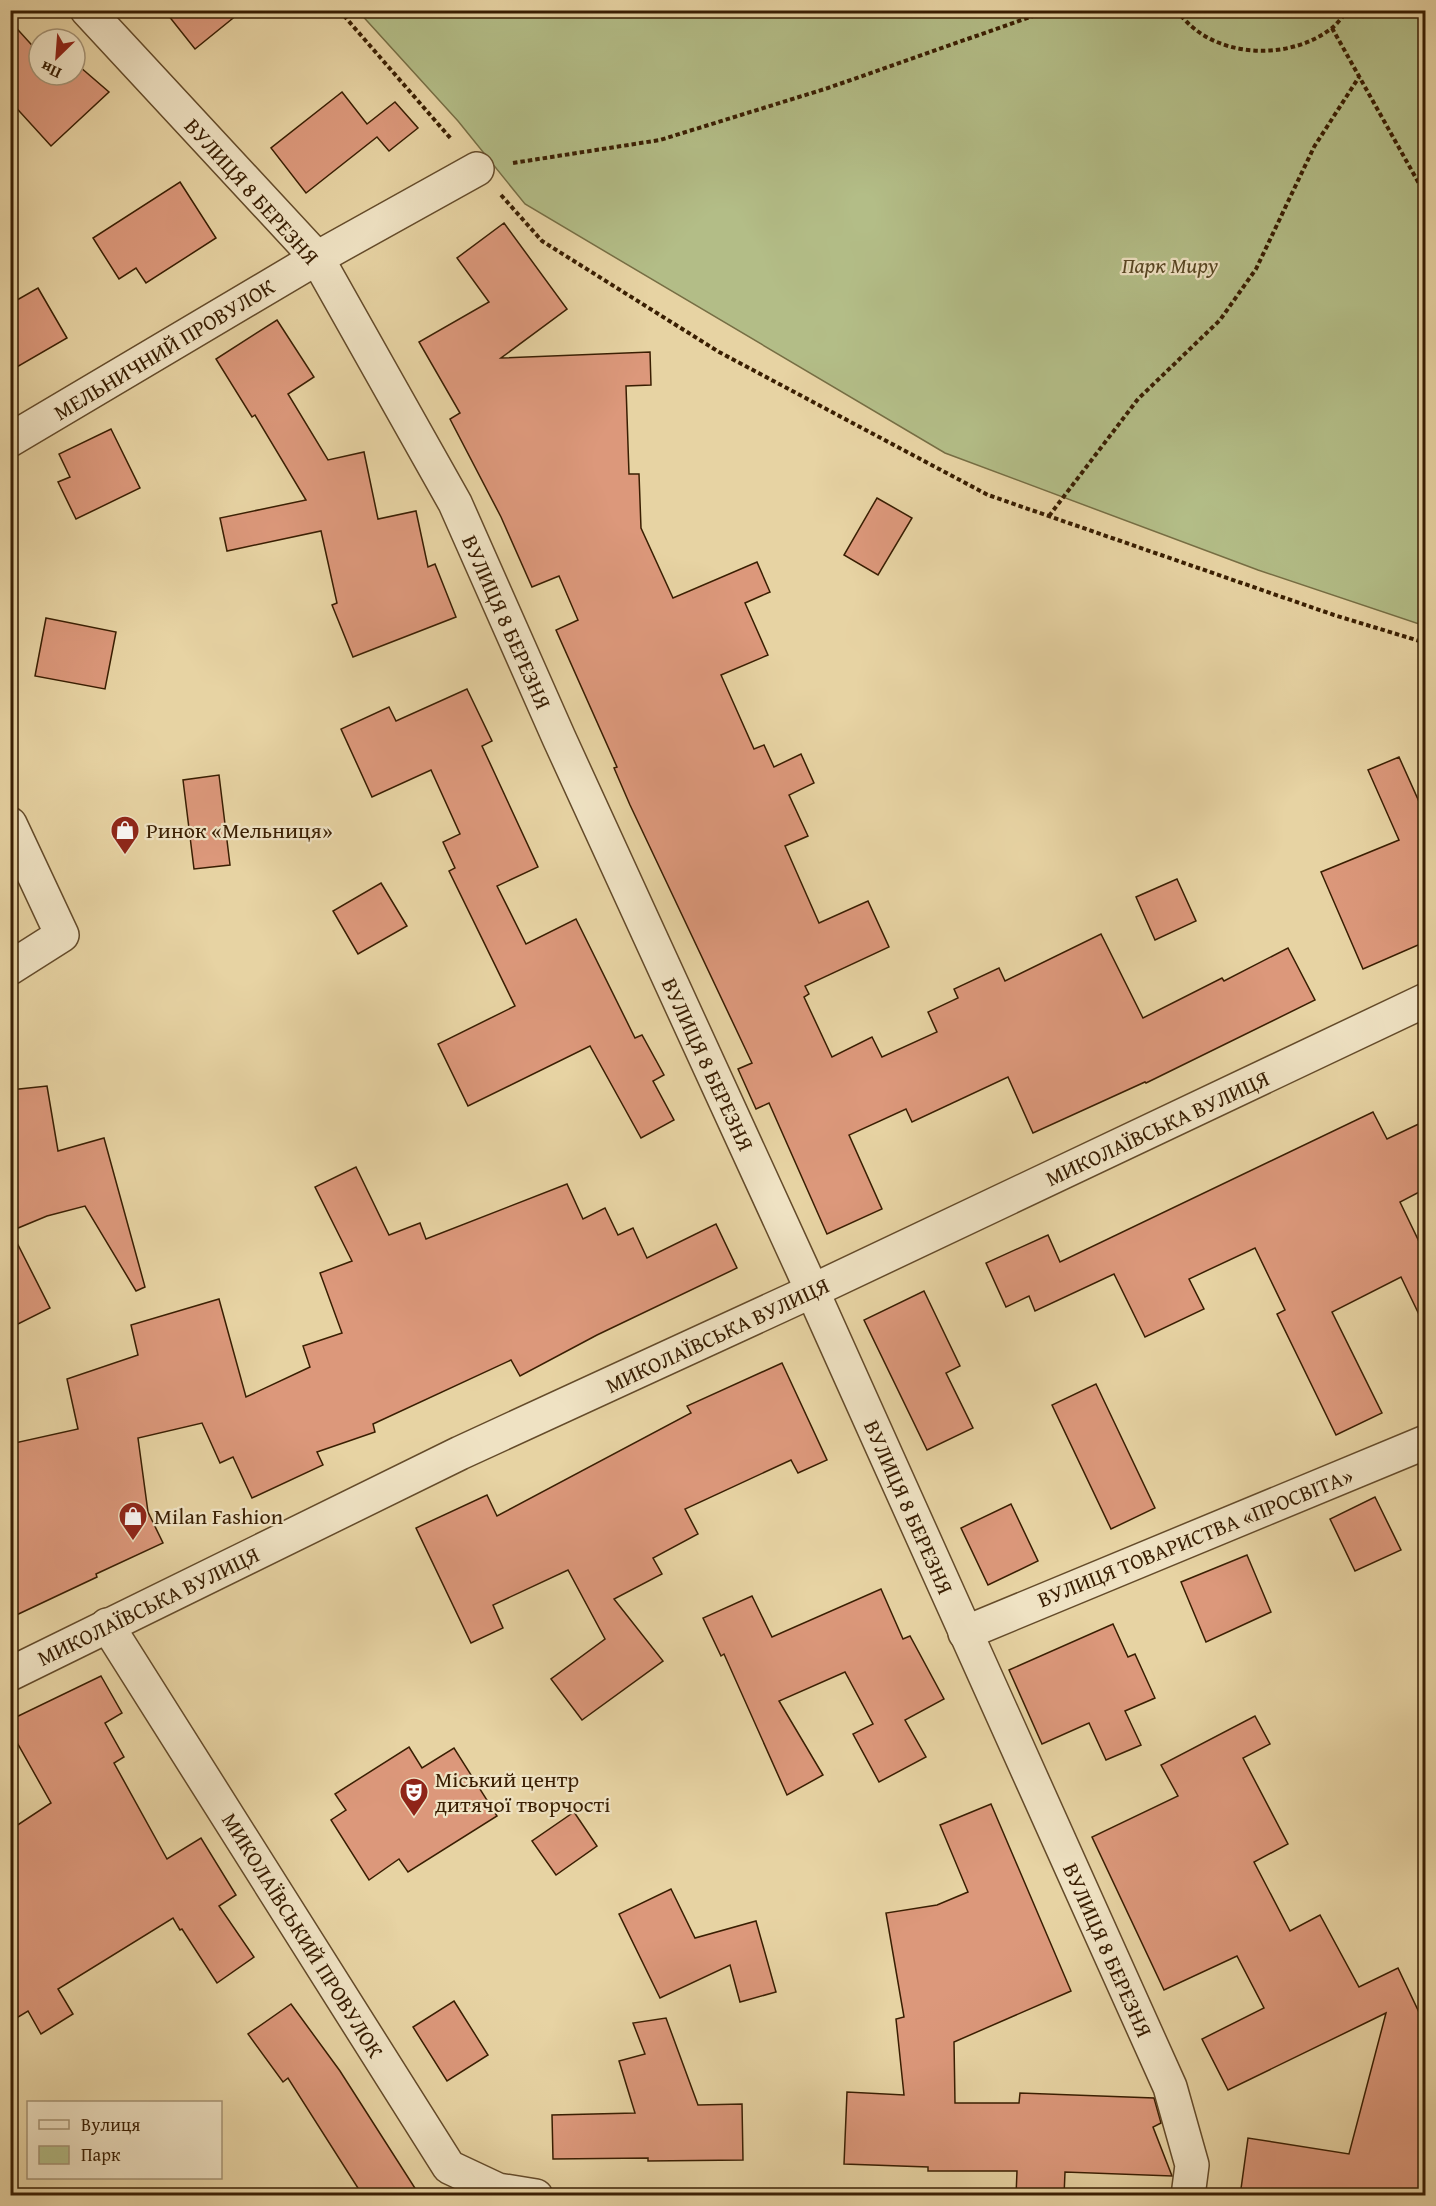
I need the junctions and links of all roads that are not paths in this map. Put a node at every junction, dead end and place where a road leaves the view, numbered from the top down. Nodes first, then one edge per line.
1 (87, 10) edge
2 (477, 169) road end
3 (316, 258) junction
4 (10, 440) edge
5 (10, 824) edge
6 (10, 968) edge
7 (1425, 1000) edge
8 (812, 1291) junction
9 (1425, 1442) edge
10 (107, 1625) junction
11 (965, 1633) junction
12 (10, 1674) edge
13 (536, 2196) edge
14 (1188, 2196) edge

1 - 3 street, ВУЛИЦЯ 8 БЕРЕЗНЯ
2 - 3 street, МЕЛЬНИЧНИЙ ПРОВУЛОК
3 - 4 street, МЕЛЬНИЧНИЙ ПРОВУЛОК
3 - 8 street, ВУЛИЦЯ 8 БЕРЕЗНЯ
5 - 6 street
7 - 8 street, МИКОЛАЇВСЬКА ВУЛИЦЯ
8 - 10 street, МИКОЛАЇВСЬКА ВУЛИЦЯ
8 - 11 street, ВУЛИЦЯ 8 БЕРЕЗНЯ
9 - 11 street, ВУЛИЦЯ ТОВАРИСТВА «ПРОСВІТА»
10 - 12 street, МИКОЛАЇВСЬКА ВУЛИЦЯ
10 - 13 street, МИКОЛАЇВСЬКИЙ ПРОВУЛОК
11 - 14 street, ВУЛИЦЯ 8 БЕРЕЗНЯ

